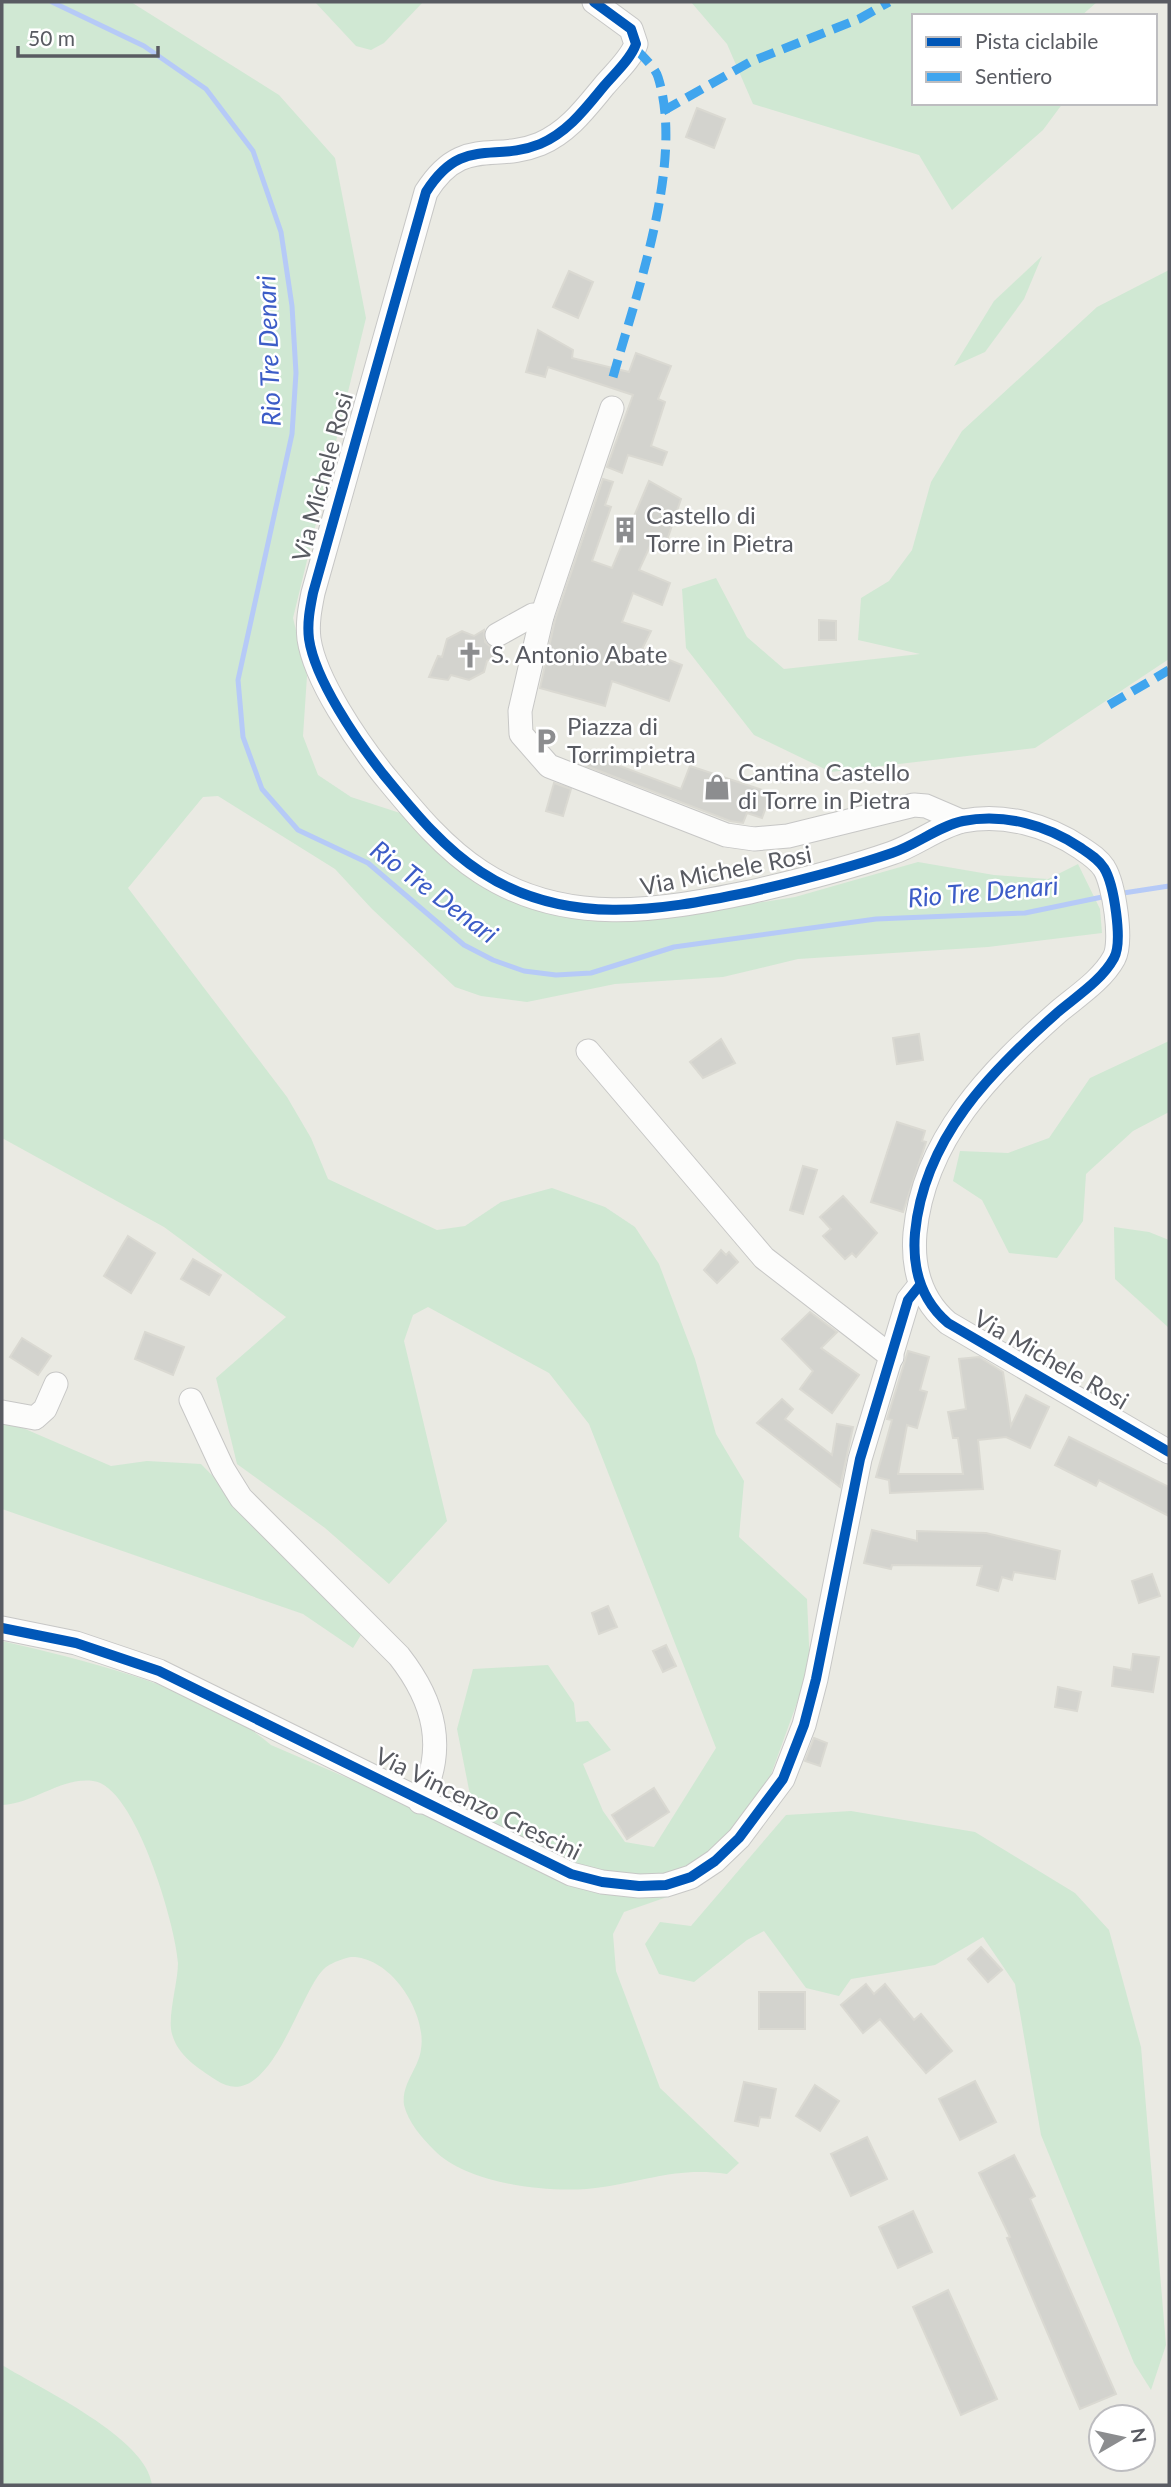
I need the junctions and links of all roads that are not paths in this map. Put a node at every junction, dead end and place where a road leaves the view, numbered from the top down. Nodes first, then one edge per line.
1 (594, 2) edge
2 (612, 408) dead end
3 (542, 616) junction
4 (497, 635) dead end
5 (961, 821) junction
6 (588, 1051) dead end
7 (920, 1285) junction
8 (892, 1357) junction
9 (56, 1384) dead end
10 (191, 1400) dead end
11 (2, 1412) edge
12 (1169, 1452) edge
13 (2, 1628) edge
14 (420, 1802) junction

1 - 5 street, Via Michele Rosi
2 - 3 street
3 - 4 street
3 - 5 street
5 - 7 street, Via Michele Rosi
6 - 8 street
7 - 8 street, Via Vincenzo Crescini
7 - 12 street, Via Michele Rosi
8 - 14 street, Via Vincenzo Crescini
9 - 11 street
10 - 14 street
13 - 14 street, Via Vincenzo Crescini

